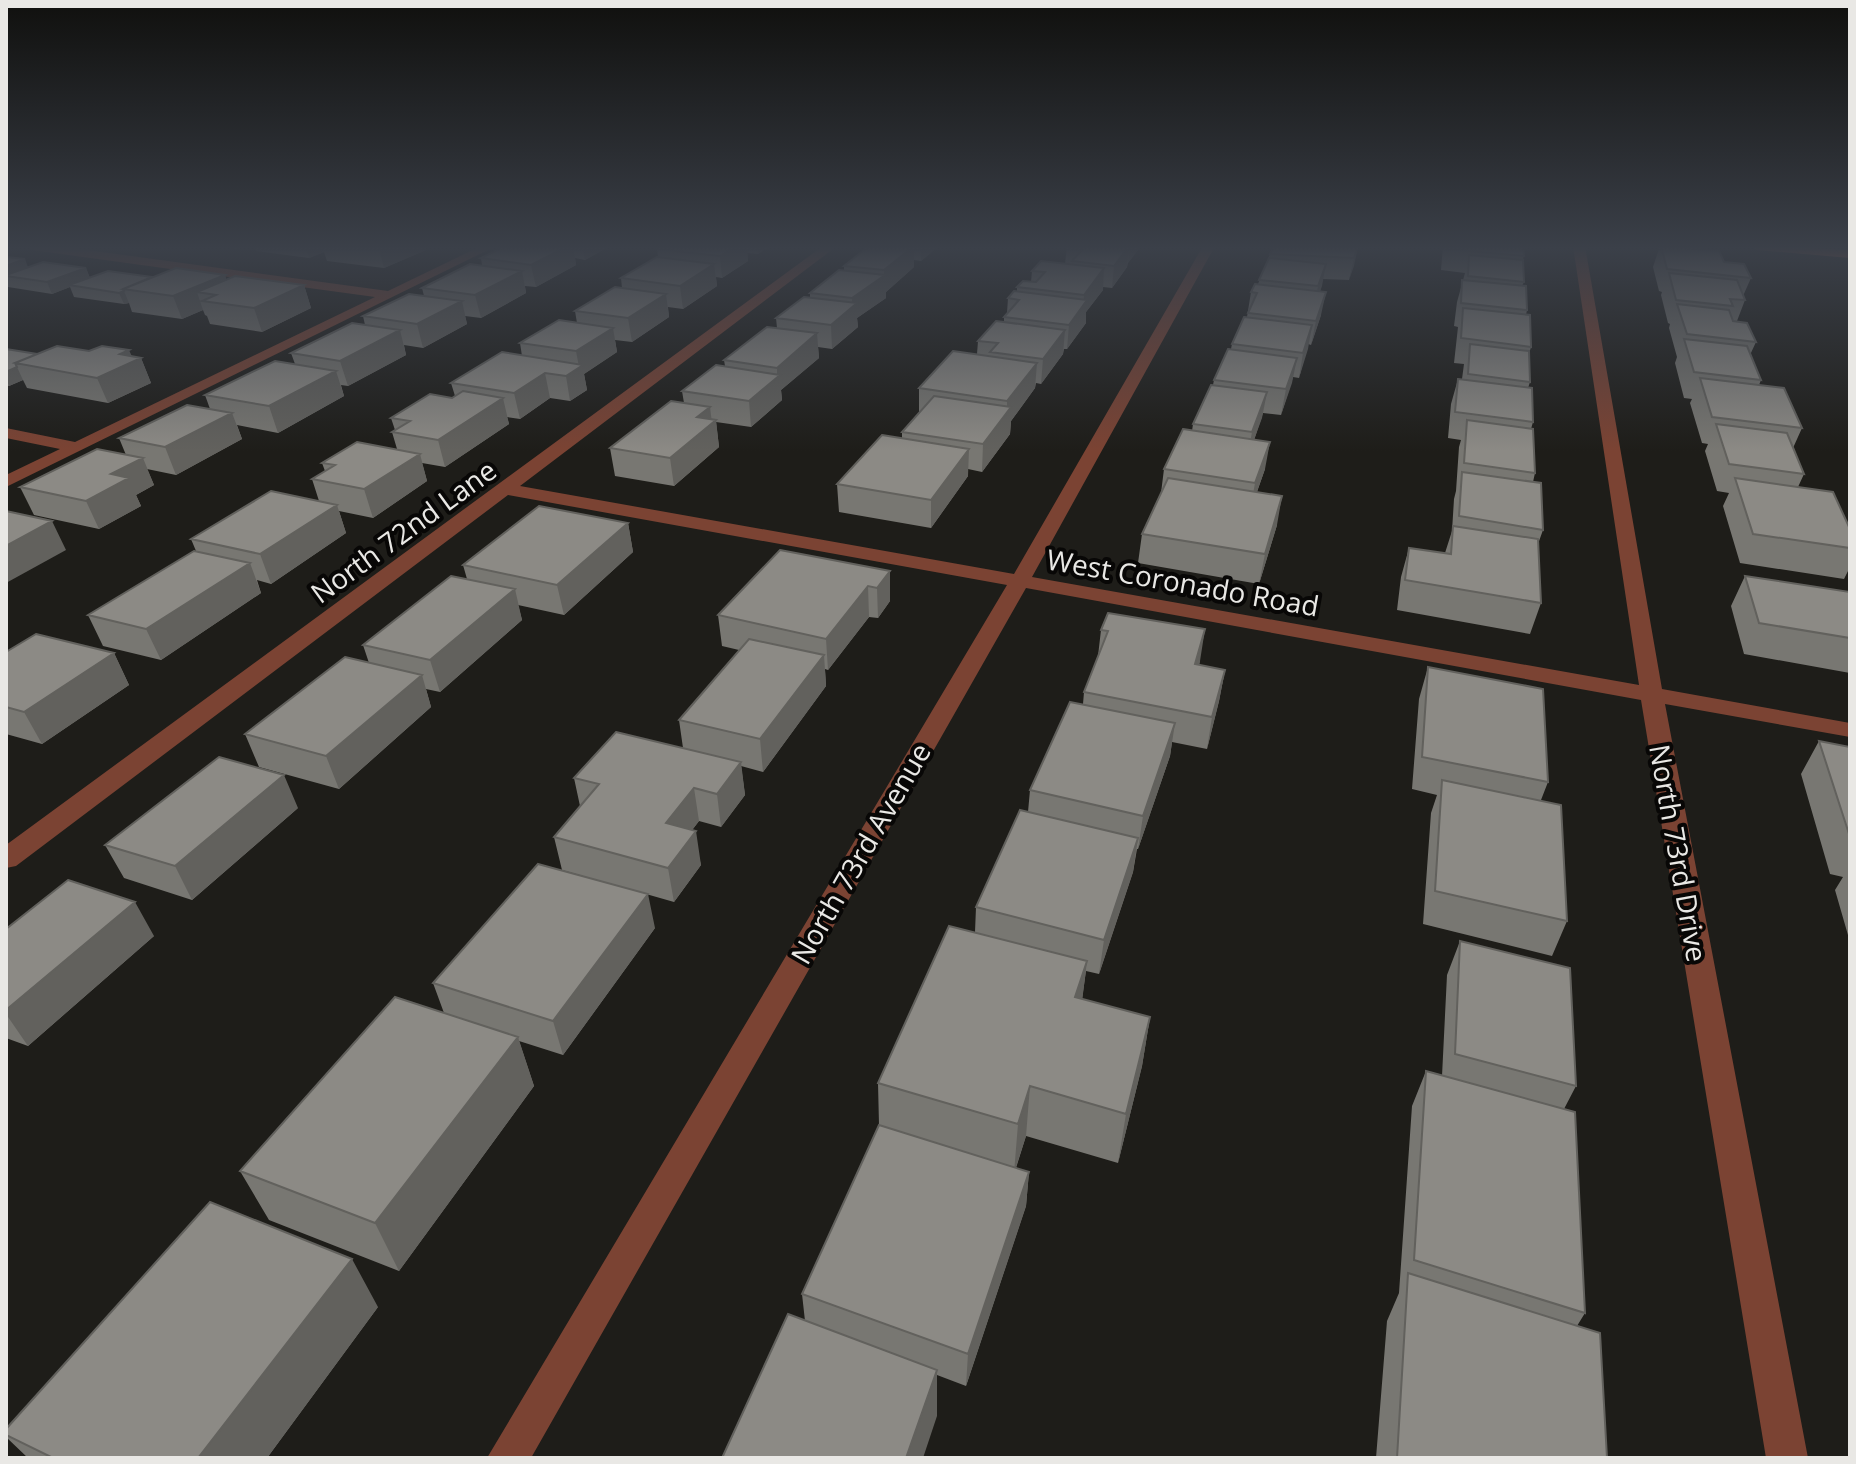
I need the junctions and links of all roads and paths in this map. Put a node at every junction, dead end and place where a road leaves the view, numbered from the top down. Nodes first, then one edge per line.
1 (349, 314) edge
2 (740, 314) edge
3 (1168, 314) edge
4 (1590, 314) edge
5 (6, 433) edge
6 (76, 447) junction
7 (6, 482) edge
8 (506, 489) junction
9 (1020, 581) junction
10 (1652, 695) junction
11 (1850, 730) edge
12 (6, 859) edge
13 (508, 1458) edge
14 (1787, 1458) edge

1 - 6 street
2 - 8 street, North 72nd Lane
3 - 9 street, North 73rd Avenue
4 - 10 street, North 73rd Drive
5 - 6 street
6 - 7 street
8 - 9 street, West Coronado Road
8 - 12 street, North 72nd Lane
9 - 10 street, West Coronado Road
9 - 13 street, North 73rd Avenue
10 - 11 street, West Coronado Road
10 - 14 street, North 73rd Drive

